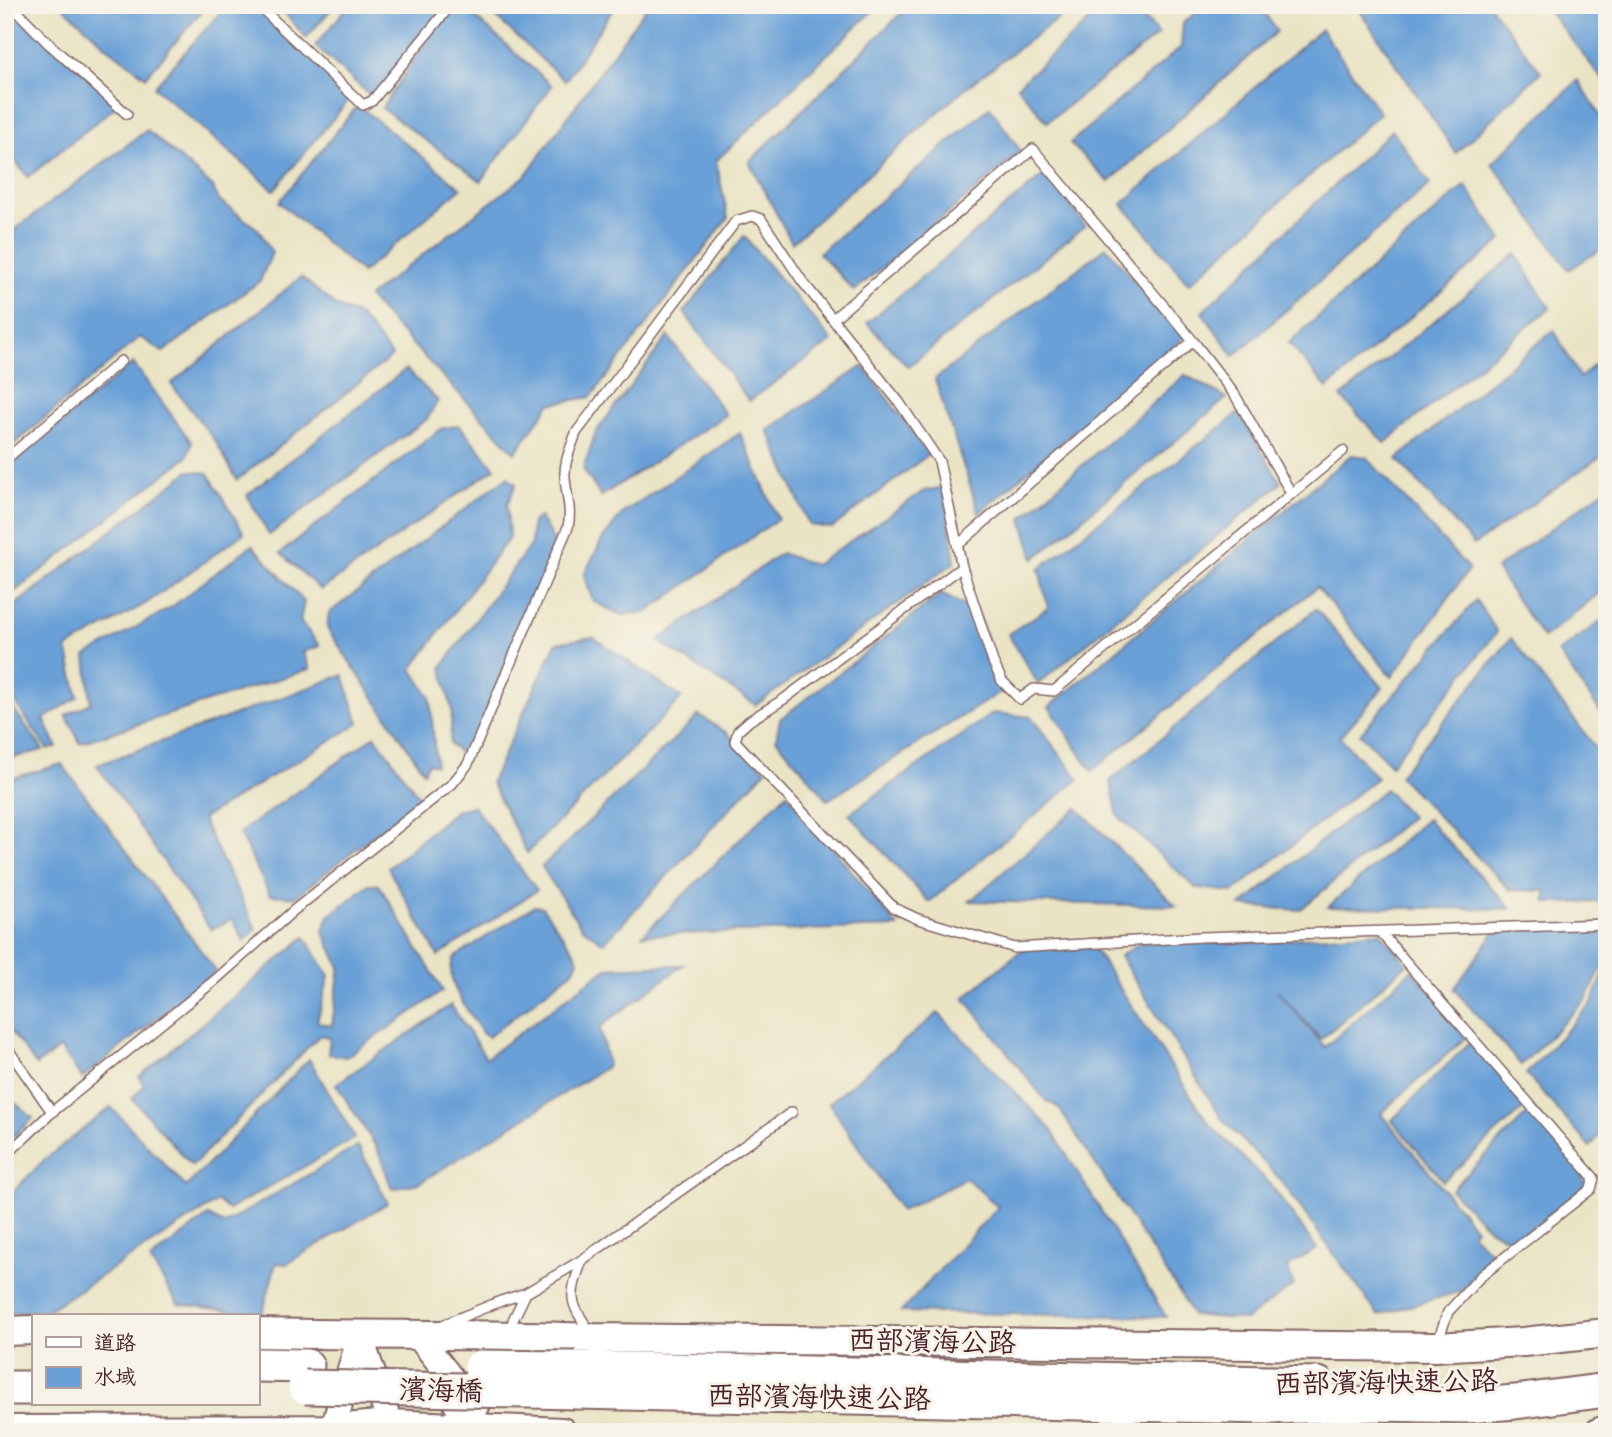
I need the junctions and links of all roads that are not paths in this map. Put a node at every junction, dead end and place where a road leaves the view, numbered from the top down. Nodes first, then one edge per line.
1 (11, 5) edge
2 (258, 5) edge
3 (451, 5) edge
4 (127, 114) dead end
5 (833, 319) junction
6 (1193, 341) junction
7 (121, 361) dead end
8 (1343, 451) dead end
9 (5, 460) edge
10 (1291, 493) junction
11 (959, 544) junction
12 (962, 567) junction
13 (1607, 924) edge
14 (1380, 932) junction
15 (5, 1045) edge
16 (52, 1112) junction
17 (792, 1112) dead end
18 (5, 1156) edge
19 (582, 1260) junction
20 (526, 1293) junction
21 (32, 1330) edge
22 (5, 1331) edge
23 (259, 1333) edge
24 (1607, 1333) edge
25 (512, 1334) junction
26 (360, 1335) junction
27 (418, 1336) junction
28 (594, 1338) junction
29 (1435, 1348) junction
30 (5, 1365) edge
31 (32, 1365) edge
32 (259, 1366) edge
33 (1607, 1368) edge
34 (306, 1377) junction
35 (576, 1380) junction
36 (259, 1387) edge
37 (5, 1388) edge
38 (32, 1388) edge
39 (1607, 1391) edge
40 (393, 1428) edge
41 (458, 1429) edge
42 (5, 1430) edge
43 (333, 1430) edge
44 (1607, 1430) edge
45 (562, 1432) edge
46 (1600, 1432) edge

1 - 4 lane
2 - 3 lane
5 - 6 lane
5 - 11 lane
5 - 16 lane
6 - 10 lane
6 - 11 lane
7 - 9 lane
8 - 10 lane
10 - 12 lane
11 - 12 lane
12 - 14 lane
13 - 14 lane
14 - 29 lane
15 - 16 lane
16 - 18 lane
17 - 19 lane
19 - 20 lane
19 - 28 lane
20 - 25 lane
20 - 27 lane
21 - 22 main road
23 - 26 main road, 西部濱海公路
24 - 29 main road, 西部濱海公路
25 - 27 main road, 西部濱海公路
25 - 28 main road, 西部濱海公路
25 - 41 street
26 - 27 main road, 西部濱海公路
26 - 40 street
26 - 43 street
27 - 41 street
28 - 29 main road, 西部濱海公路
30 - 31 highway
32 - 34 highway
33 - 35 highway, 西部濱海快速公路
34 - 35 highway, 濱海橋, bridge
34 - 36 highway
35 - 39 highway, 西部濱海快速公路
37 - 38 highway
40 - 41 main road
40 - 43 main road
41 - 45 main road
42 - 43 main road
44 - 46 main road

